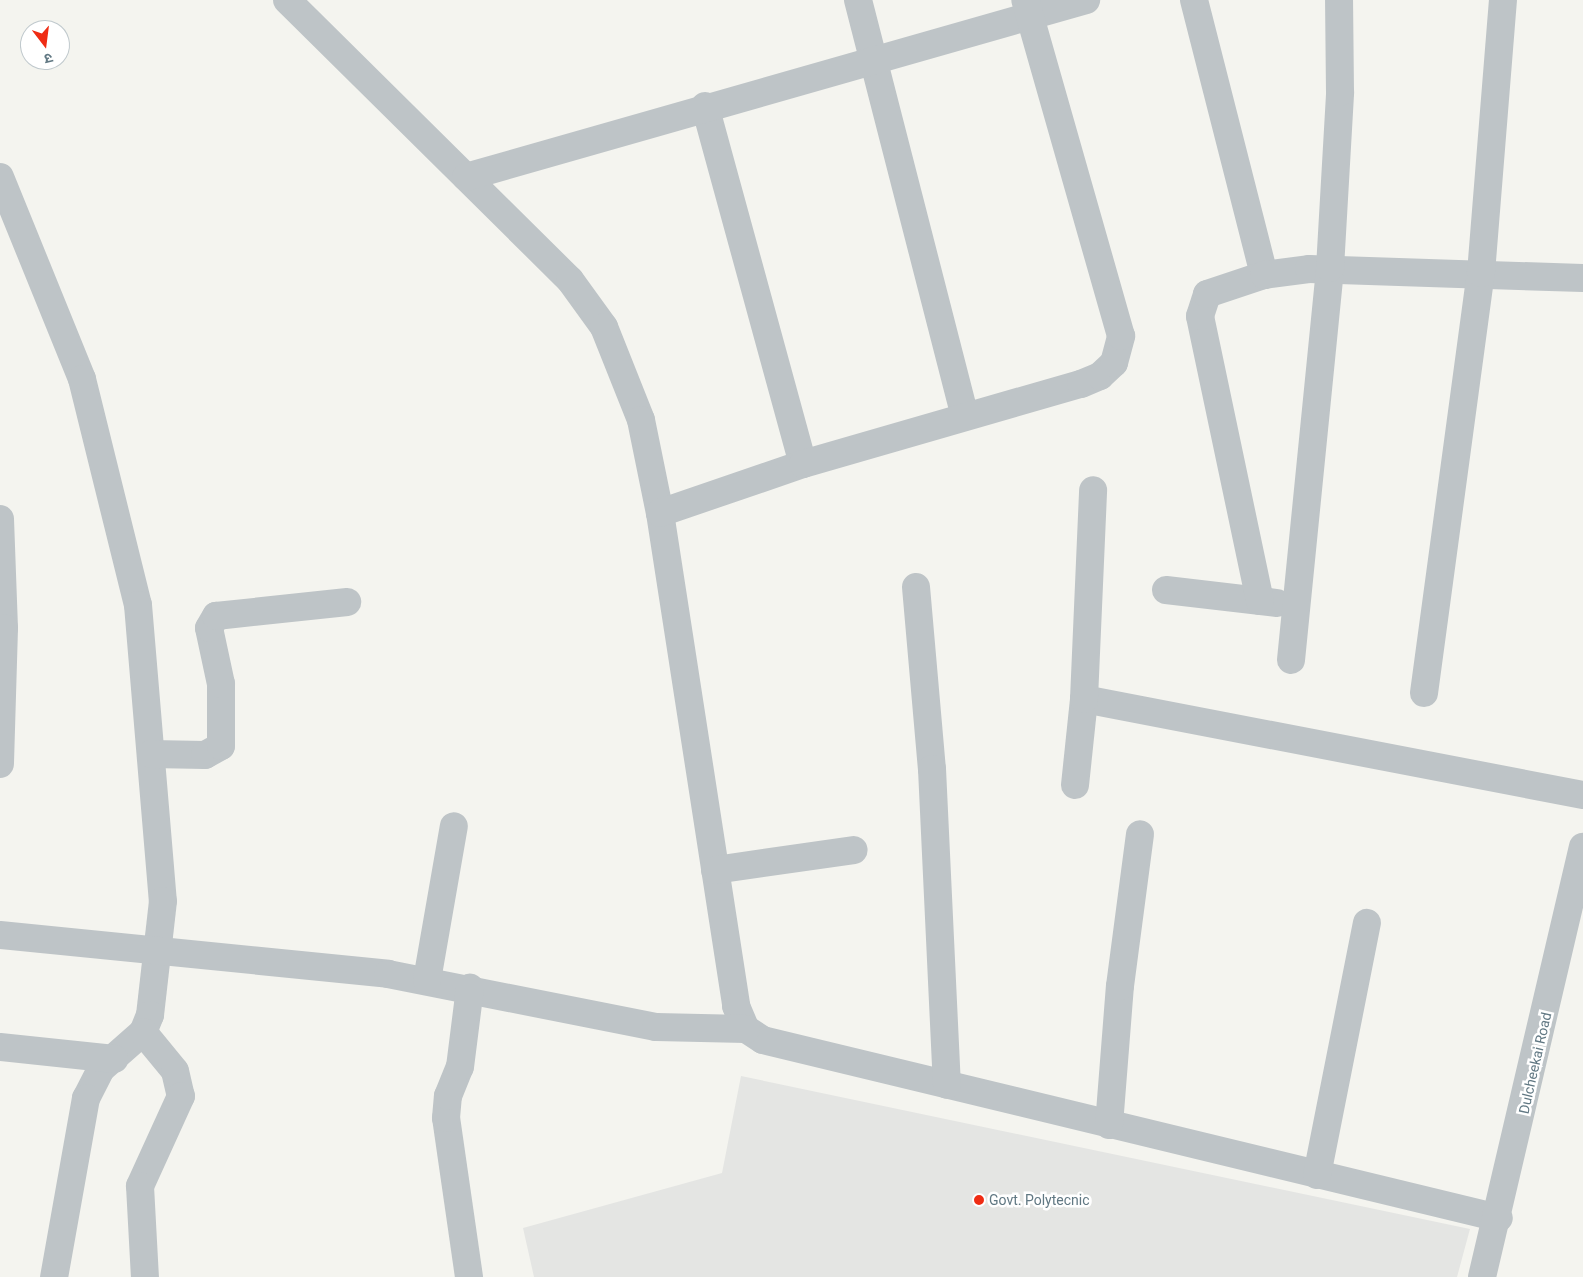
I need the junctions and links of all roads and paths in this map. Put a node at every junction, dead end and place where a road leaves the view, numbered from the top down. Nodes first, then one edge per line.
1 (287, 0) edge
2 (858, 0) edge
3 (1086, 0) edge
4 (1194, 0) edge
5 (1339, 0) edge
6 (1503, 0) edge
7 (1027, 7) edge
8 (873, 60) junction
9 (705, 106) junction
10 (0, 177) edge
11 (466, 177) junction
12 (1330, 268) junction
13 (1481, 273) junction
14 (1264, 275) junction
15 (1583, 278) edge
16 (964, 416) junction
17 (804, 464) junction
18 (1093, 490) dead end
19 (660, 513) junction
20 (0, 519) edge
21 (916, 587) dead end
22 (1166, 590) dead end
23 (1260, 601) junction
24 (347, 602) dead end
25 (1296, 606) junction
26 (1291, 660) dead end
27 (1424, 693) dead end
28 (1084, 699) junction
29 (151, 754) junction
30 (0, 764) edge
31 (1075, 785) dead end
32 (1583, 794) edge
33 (454, 826) dead end
34 (1140, 834) dead end
35 (1583, 847) edge
36 (854, 850) dead end
37 (715, 870) junction
38 (1367, 923) dead end
39 (0, 935) edge
40 (160, 948) junction
41 (426, 980) junction
42 (470, 988) junction
43 (746, 1029) junction
44 (143, 1032) junction
45 (0, 1047) edge
46 (114, 1058) junction
47 (947, 1086) junction
48 (1108, 1124) junction
49 (1317, 1175) junction
50 (1499, 1218) junction
51 (54, 1277) edge
52 (144, 1277) edge
53 (469, 1277) edge
54 (1482, 1277) edge

1 - 11 street
2 - 8 street
3 - 7 street
4 - 14 street
5 - 12 street
6 - 13 street
7 - 8 street
7 - 16 street
8 - 9 street
8 - 16 street
9 - 11 street
9 - 17 street
10 - 29 street
11 - 19 street
12 - 13 street
12 - 14 street
12 - 25 street
13 - 15 street
13 - 27 street
14 - 23 street
16 - 17 street
17 - 19 street
18 - 28 street
19 - 37 street
20 - 30 street
21 - 47 street
22 - 23 street
23 - 25 street
24 - 29 street
25 - 26 street
28 - 31 street
28 - 32 street
29 - 40 street
33 - 41 street
34 - 48 street
35 - 50 street, Dulcheekai Road
36 - 37 street
37 - 43 street
38 - 49 street
39 - 40 street
40 - 41 street
40 - 44 street
41 - 42 street
42 - 43 street
42 - 53 street
43 - 47 street
44 - 46 street
44 - 52 street
45 - 46 street
46 - 51 street
47 - 48 street
48 - 49 street
49 - 50 street
50 - 54 street, Dulcheekai Road

